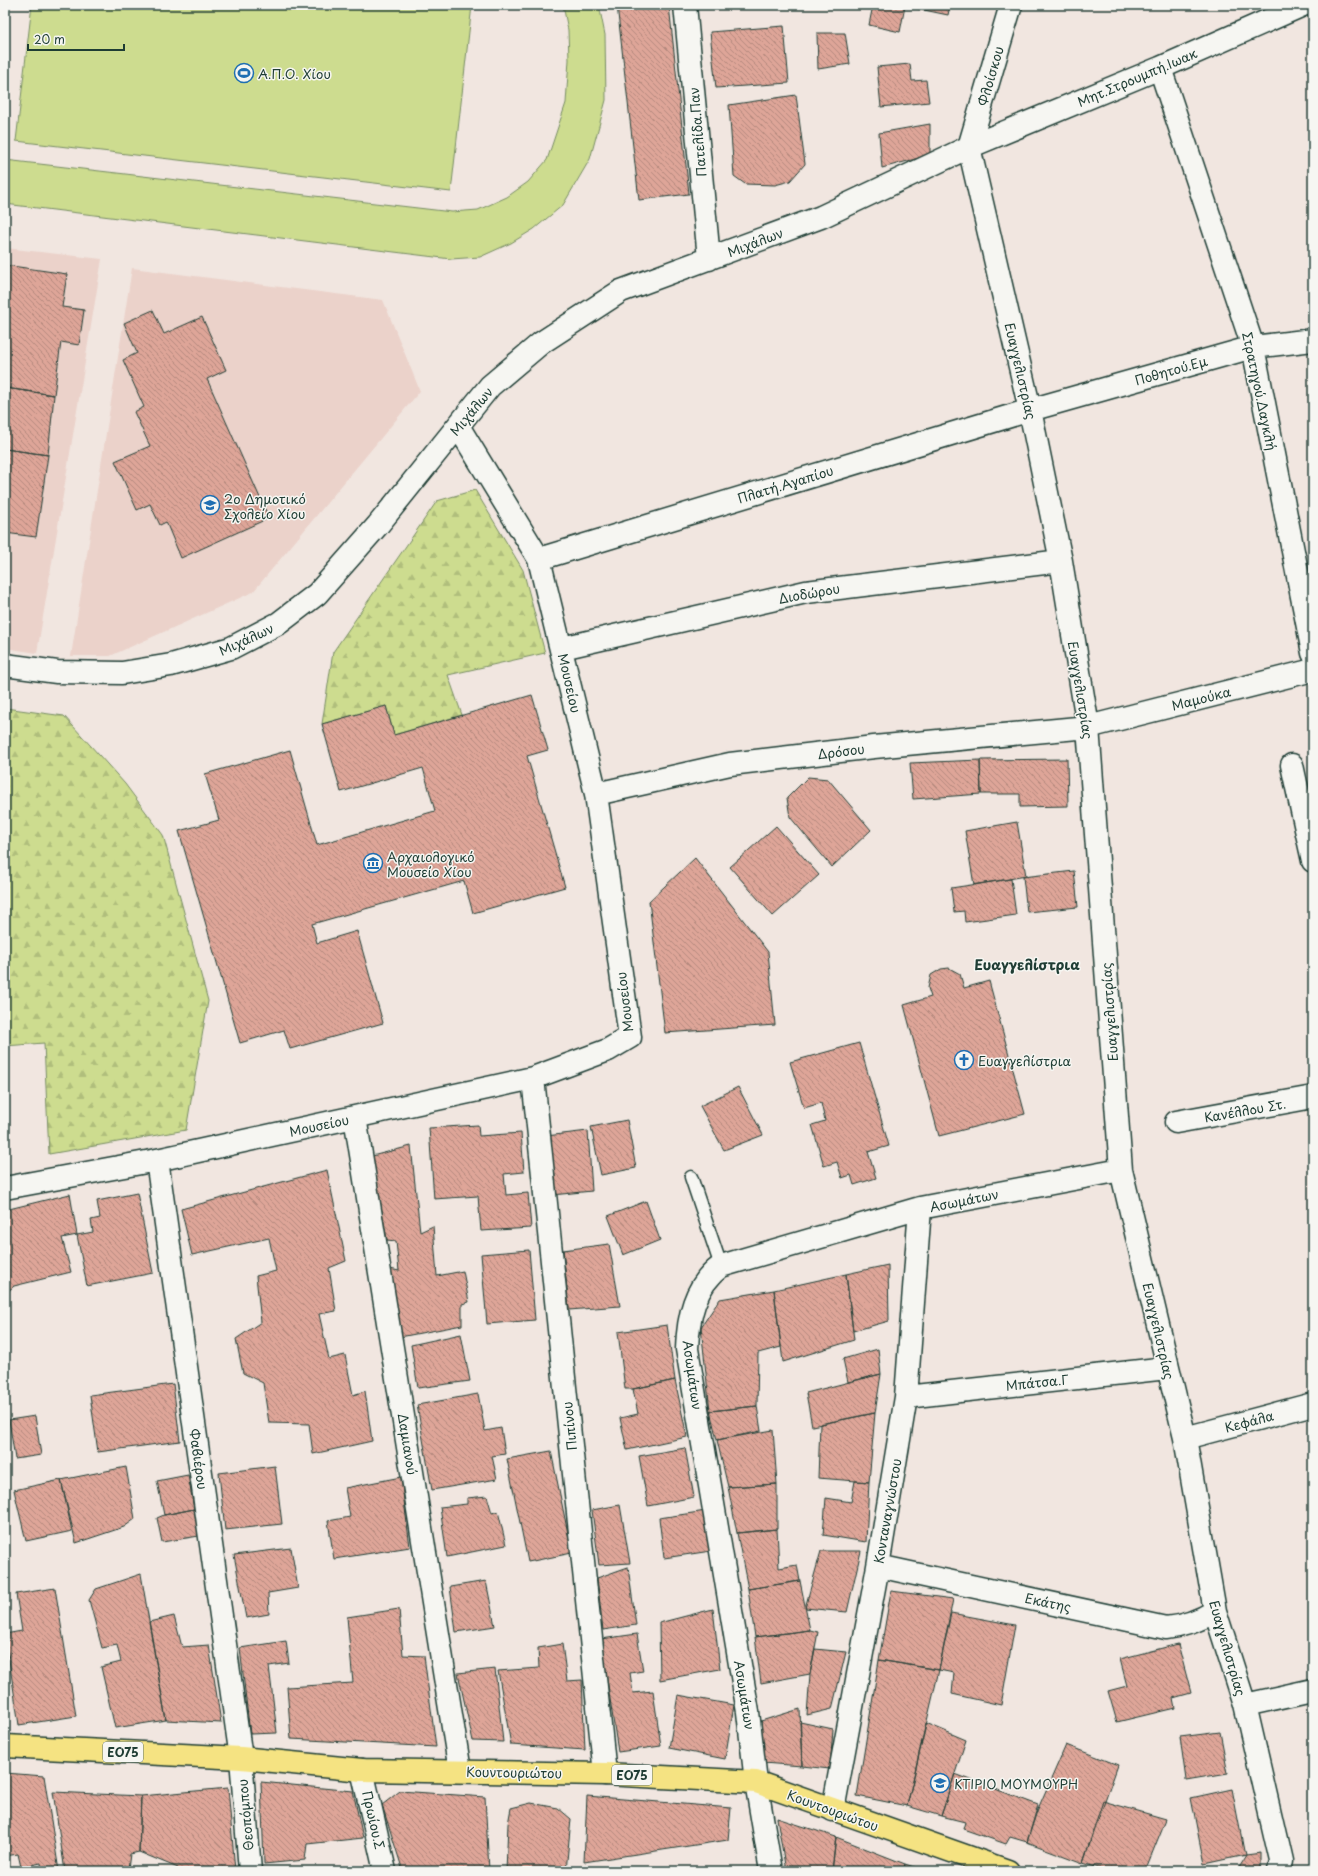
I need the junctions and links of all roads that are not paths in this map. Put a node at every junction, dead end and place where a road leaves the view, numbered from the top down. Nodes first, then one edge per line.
1 (685, 5) edge
2 (1011, 5) edge
3 (1304, 5) edge
4 (1160, 68) junction
5 (969, 147) junction
6 (709, 259) junction
7 (1313, 340) edge
8 (1253, 346) junction
9 (1030, 410) junction
10 (458, 426) junction
11 (539, 559) junction
12 (1061, 561) junction
13 (562, 648) junction
14 (1313, 653) edge
15 (5, 665) edge
16 (1313, 670) edge
17 (1088, 727) junction
18 (1292, 765) dead end
19 (596, 794) junction
20 (1313, 861) edge
21 (533, 1078) junction
22 (1313, 1097) edge
23 (356, 1117) junction
24 (1176, 1122) dead end
25 (157, 1160) junction
26 (1121, 1170) junction
27 (691, 1177) dead end
28 (5, 1188) edge
29 (920, 1208) junction
30 (721, 1266) junction
31 (1167, 1368) junction
32 (906, 1397) junction
33 (1313, 1404) edge
34 (1185, 1438) junction
35 (878, 1566) junction
36 (1216, 1611) junction
37 (1313, 1690) edge
38 (1245, 1704) junction
39 (5, 1746) edge
40 (241, 1758) junction
41 (362, 1770) junction
42 (460, 1771) junction
43 (605, 1774) junction
44 (756, 1782) junction
45 (833, 1810) junction
46 (250, 1871) edge
47 (385, 1871) edge
48 (771, 1871) edge
49 (1008, 1871) edge
50 (1280, 1871) edge

1 - 6 street, Πατελίδα.Παν
2 - 5 street, Φλοίσκου
3 - 4 street, Μητ.Στρουμπή.Ιωακ
4 - 5 street, Μητ.Στρουμπή.Ιωακ
4 - 8 street, Στρατηγού.Δαγκλή
5 - 6 street, Μιχάλων
5 - 9 street, Ευαγγελιστρίας
6 - 10 street, Μιχάλων
7 - 8 street, Ποθητού.Εμ
8 - 9 street, Ποθητού.Εμ
8 - 14 street, Στρατηγού.Δαγκλή
9 - 11 street, Πλατή.Αγαπίου
9 - 12 street, Ευαγγελιστρίας
10 - 11 street, Μουσείου
10 - 15 street, Μιχάλων
11 - 13 street, Μουσείου
12 - 13 street, Διοδώρου
12 - 17 street, Ευαγγελιστρίας
13 - 19 street, Μουσείου
16 - 17 street, Μαμούκα
17 - 19 street, Δρόσου
17 - 26 street, Ευαγγελιστρίας
18 - 20 street
19 - 21 street, Μουσείου
21 - 23 street, Μουσείου
21 - 43 street, Πιπίνου
22 - 24 street, Κανέλλου Στ.
23 - 25 street, Μουσείου
23 - 42 street, Δαμιανού
25 - 28 street, Μουσείου
25 - 40 street, Φαβιέρου
26 - 29 street, Ασωμάτων
26 - 31 street, Ευαγγελιστρίας
27 - 30 lane
29 - 30 street, Ασωμάτων
29 - 32 street, Κονταναγνώστου
30 - 44 street, Ασωμάτων
31 - 32 street, Μπάτσα.Γ
31 - 34 street, Ευαγγελιστρίας
32 - 35 street, Κονταναγνώστου
33 - 34 street, Κεφάλα
34 - 36 street, Ευαγγελιστρίας
35 - 36 street, Εκάτης
35 - 45 street, Κονταναγνώστου
36 - 38 street, Ευαγγελιστρίας
37 - 38 street
38 - 50 street, Ευαγγελιστρίας
39 - 40 main road, Κουντουριώτου / ΕΟ75
40 - 41 main road, Κουντουριώτου / ΕΟ75
40 - 46 street, Θεοπόμπου
41 - 42 main road, Κουντουριώτου / ΕΟ75
41 - 47 street, Πρωίου.Σ
42 - 43 main road, Κουντουριώτου / ΕΟ75
43 - 44 main road, Κουντουριώτου / ΕΟ75
44 - 45 main road, Κουντουριώτου / ΕΟ75
44 - 48 street, Ασωμάτων
45 - 49 main road, Κουντουριώτου / ΕΟ75

